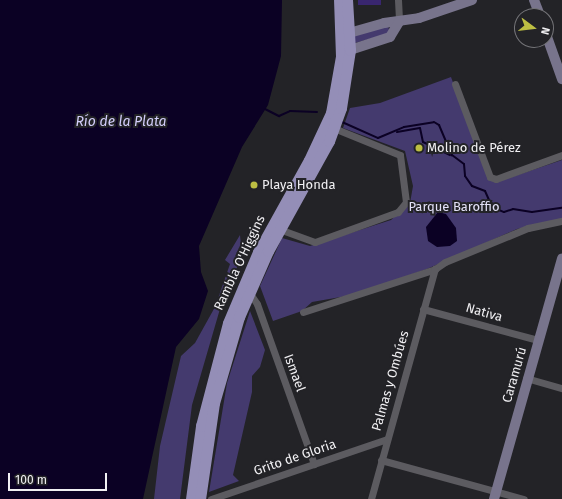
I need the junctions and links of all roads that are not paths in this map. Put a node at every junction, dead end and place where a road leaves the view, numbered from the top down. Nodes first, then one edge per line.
1 (339, 0) edge
2 (347, 0) edge
3 (398, 0) edge
4 (472, 0) edge
5 (399, 22) junction
6 (345, 34) junction
7 (551, 48) edge
8 (350, 50) junction
9 (562, 80) edge
10 (456, 84) dead end
11 (334, 128) junction
12 (562, 155) edge
13 (562, 221) edge
14 (279, 229) junction
15 (561, 265) edge
16 (435, 269) junction
17 (248, 292) junction
18 (423, 309) junction
19 (303, 312) dead end
20 (538, 340) junction
21 (526, 378) junction
22 (562, 388) edge
23 (387, 439) junction
24 (381, 460) junction
25 (314, 464) junction
26 (495, 495) edge
27 (226, 497) edge
28 (192, 499) edge
29 (200, 499) edge
30 (211, 499) edge
31 (371, 499) edge
32 (524, 499) edge

1 - 6 main road, Rambla O'Higgins
2 - 6 main road, Rambla O'Higgins
3 - 5 street
4 - 5 main road
5 - 6 main road
5 - 8 main road
6 - 8 main road, Rambla O'Higgins
6 - 28 main road, Rambla O'Higgins
7 - 9 main road
8 - 11 main road, Rambla O'Higgins
10 - 12 street
11 - 14 main road, Rambla O'Higgins
11 - 14 street
13 - 16 street
14 - 17 main road, Rambla O'Higgins
15 - 20 main road, Caramurú
16 - 18 street, Palmas y Ombúes
16 - 19 street
17 - 25 street, Ismael
17 - 29 main road, Rambla O'Higgins
18 - 20 street, Nativa
18 - 23 street, Palmas y Ombúes
20 - 21 main road, Caramurú
21 - 22 street
21 - 26 main road, Caramurú
23 - 24 street, Palmas y Ombúes
23 - 25 street, Grito de Gloria
24 - 26 street
24 - 31 street, Palmas y Ombúes
25 - 27 street, Grito de Gloria
26 - 32 street
27 - 30 street, Grito de Gloria

